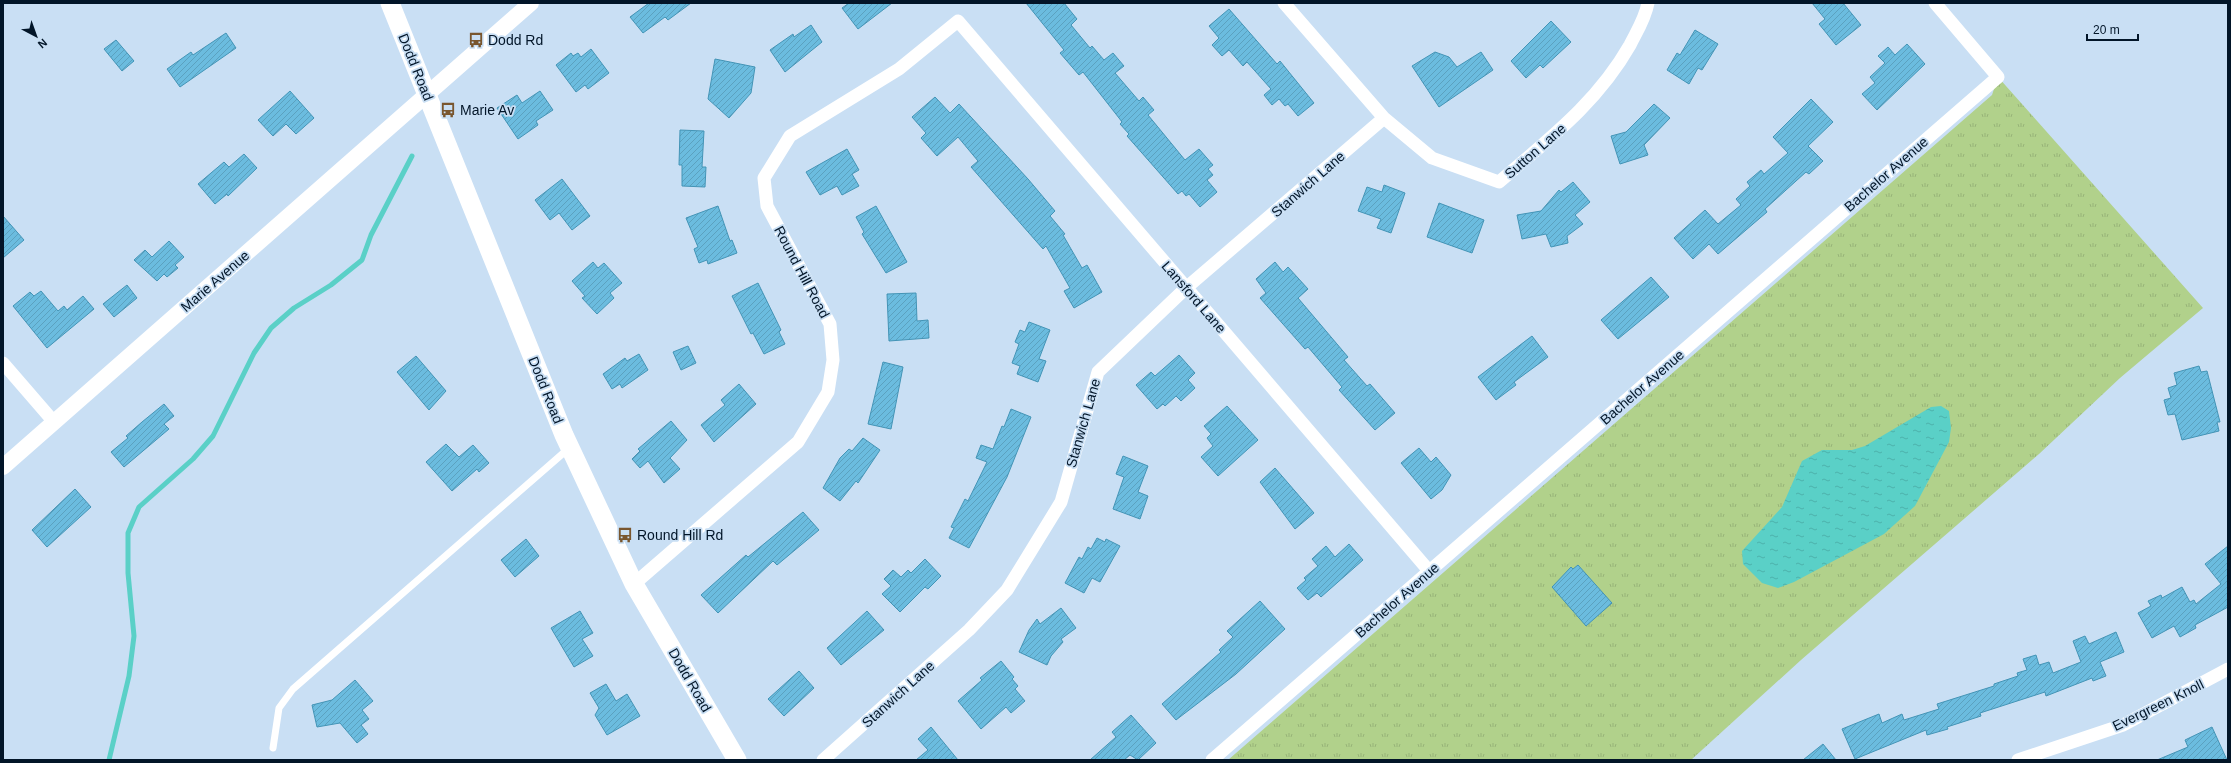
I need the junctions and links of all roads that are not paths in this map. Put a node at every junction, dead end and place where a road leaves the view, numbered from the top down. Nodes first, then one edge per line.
1 (390, 3) edge
2 (531, 3) edge
3 (1284, 3) edge
4 (1648, 3) edge
5 (1935, 3) edge
6 (958, 21) joint
7 (426, 94) junction
8 (1384, 118) junction
9 (1186, 288) junction
10 (3, 363) edge
11 (54, 422) junction
12 (570, 447) junction
13 (3, 467) edge
14 (1430, 572) junction
15 (634, 584) junction
16 (2228, 669) edge
17 (273, 748) dead end
18 (737, 760) edge
19 (823, 760) edge
20 (1212, 760) edge
21 (2021, 760) edge

1 - 7 main road, Dodd Road
2 - 7 street, Marie Avenue
3 - 8 street, Sutton Lane
4 - 8 street, Sutton Lane
5 - 14 street, Bachelor Avenue
6 - 9 street, Lansford Lane
6 - 15 street, Round Hill Road
7 - 11 street, Marie Avenue
7 - 12 main road, Dodd Road
8 - 9 street, Stanwich Lane
9 - 14 street, Lansford Lane
9 - 19 street, Stanwich Lane
10 - 11 street
11 - 13 street, Marie Avenue
12 - 15 main road, Dodd Road
12 - 17 lane
14 - 20 street, Bachelor Avenue
15 - 18 main road, Dodd Road
16 - 21 street, Evergreen Knoll

